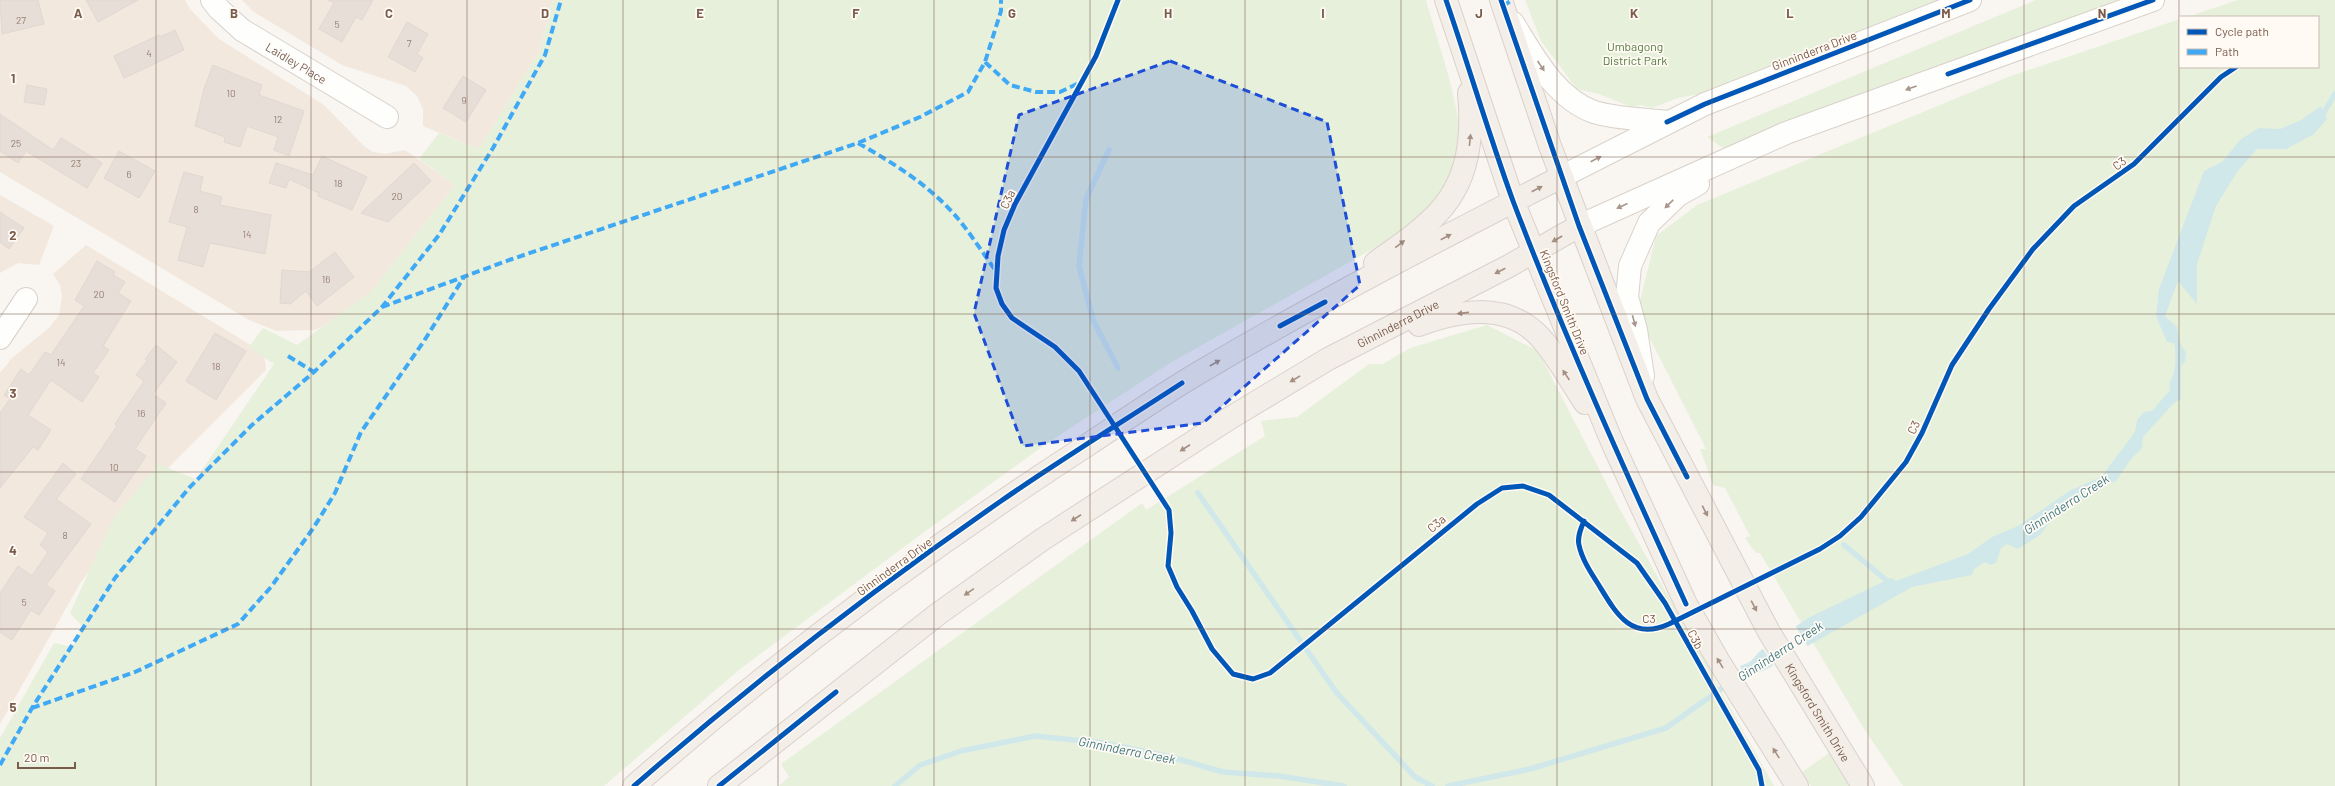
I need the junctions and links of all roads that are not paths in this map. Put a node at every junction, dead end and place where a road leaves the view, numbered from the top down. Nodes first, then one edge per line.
1 (212, 0) edge
2 (1446, 0) edge
3 (1970, 0) edge
4 (2153, 0) edge
5 (1503, 5) edge
6 (1465, 54) junction
7 (387, 117) dead end
8 (1667, 122) junction
9 (1786, 133) junction
10 (1561, 177) junction
11 (1513, 201) junction
12 (1579, 226) junction
13 (1534, 252) junction
14 (26, 299) dead end
15 (1325, 302) junction
16 (0, 338) edge
17 (1328, 359) junction
18 (1647, 399) junction
19 (1612, 442) junction
20 (634, 786) edge
21 (719, 786) edge
22 (1797, 786) edge
23 (1863, 786) edge

1 - 7 main road, Laidley Place
2 - 6 main road, Kingsford Smith Drive
3 - 8 main road, Ginninderra Drive
4 -> 9 main road, Ginninderra Drive
5 -> 8 main road
5 - 10 main road, Kingsford Smith Drive
6 - 11 main road, Kingsford Smith Drive
15 -> 6 main road
10 -> 8 main road, Ginninderra Drive
9 -> 12 main road, Ginninderra Drive
9 -> 18 main road
11 -> 10 main road, Ginninderra Drive
10 - 12 main road, Kingsford Smith Drive
11 - 13 main road, Kingsford Smith Drive
15 -> 11 main road, Ginninderra Drive
12 -> 13 main road, Ginninderra Drive
12 - 18 main road, Kingsford Smith Drive
13 -> 17 main road, Ginninderra Drive
13 - 19 main road, Kingsford Smith Drive
14 - 16 main road
20 -> 15 main road, Ginninderra Drive
19 -> 17 main road
17 -> 21 main road, Ginninderra Drive
18 -> 23 main road, Kingsford Smith Drive
22 -> 19 main road, Kingsford Smith Drive

